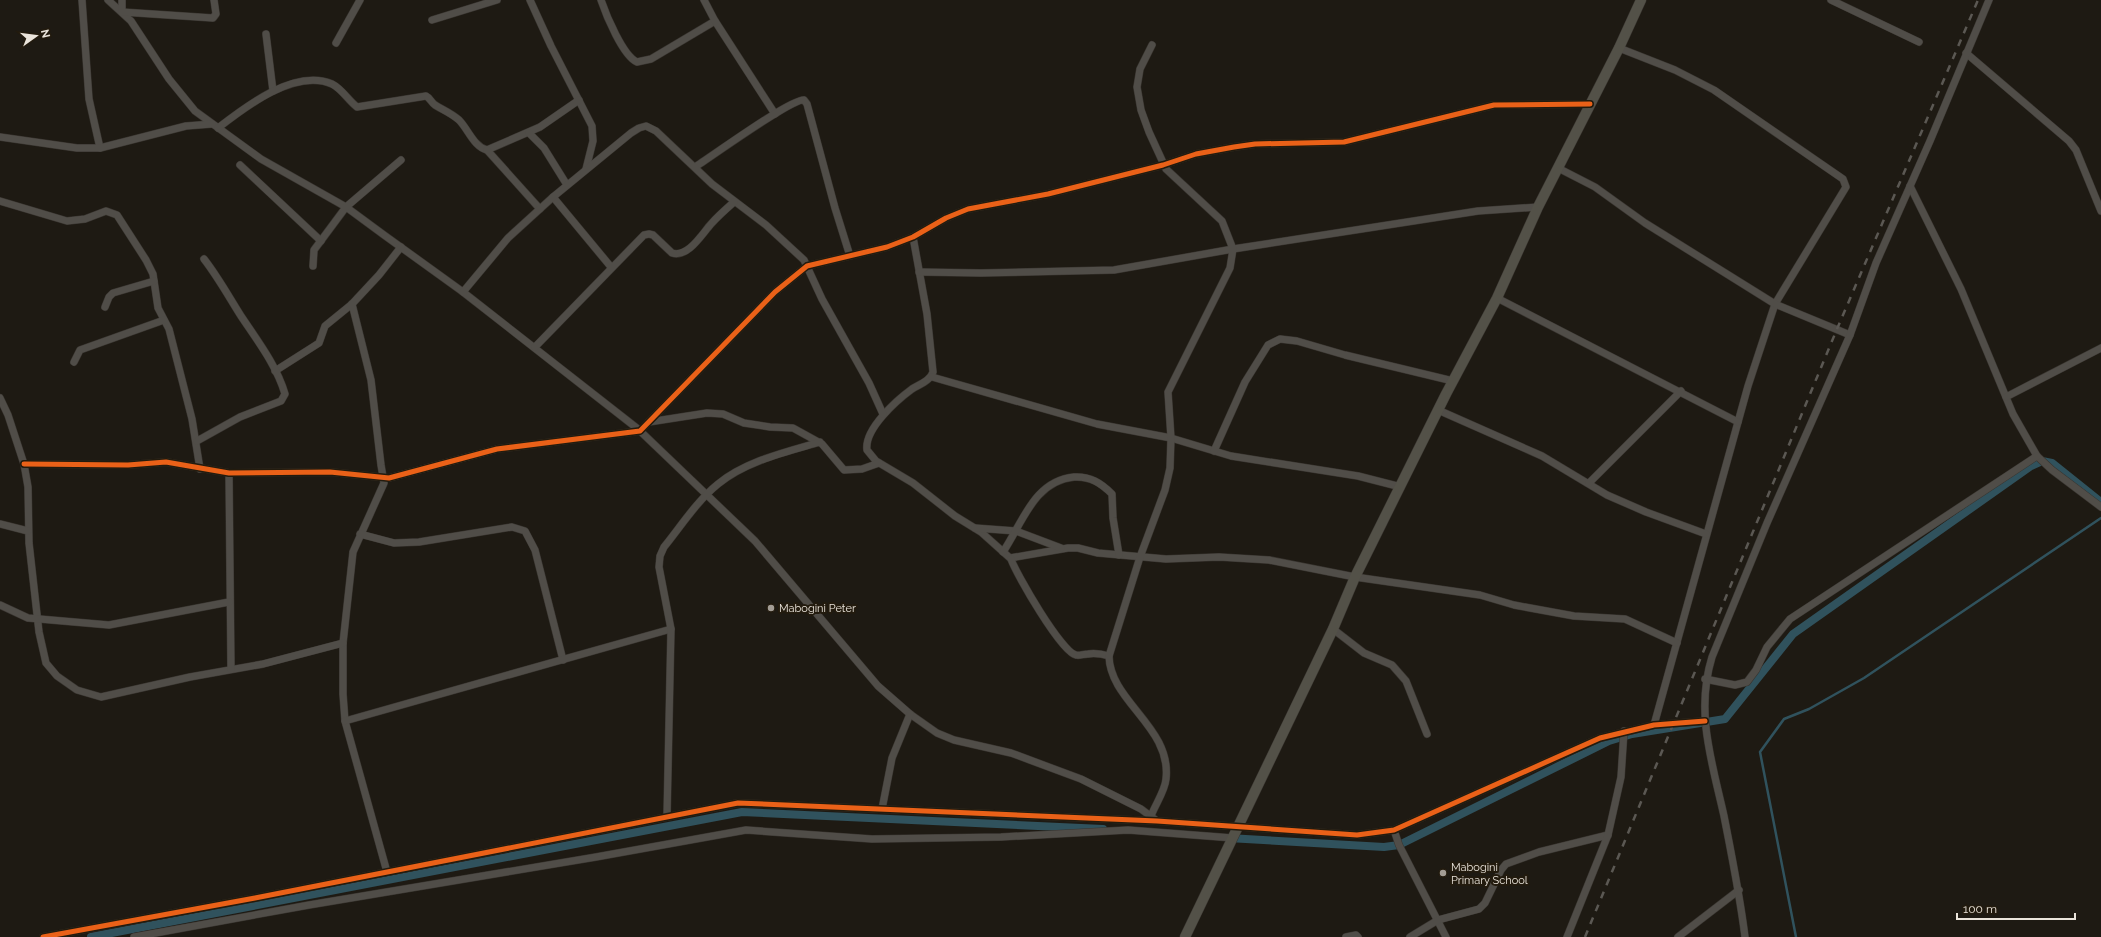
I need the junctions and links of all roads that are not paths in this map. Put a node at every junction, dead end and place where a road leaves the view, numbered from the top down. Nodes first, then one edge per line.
1 (82, 0) edge
2 (108, 0) edge
3 (122, 0) edge
4 (214, 0) edge
5 (360, 0) edge
6 (497, 0) edge
7 (530, 0) edge
8 (601, 0) edge
9 (704, 0) edge
10 (1641, 0) edge
11 (1831, 0) edge
12 (1989, 0) edge
13 (122, 12) junction
14 (432, 20) dead end
15 (715, 21) junction
16 (266, 34) dead end
17 (336, 42) dead end
18 (1919, 42) dead end
19 (1152, 45) dead end
20 (1619, 48) junction
21 (1966, 53) junction
22 (273, 91) junction
23 (579, 100) junction
24 (1590, 104) junction
25 (775, 114) junction
26 (215, 126) junction
27 (529, 133) junction
28 (0, 137) edge
29 (100, 148) junction
30 (487, 150) junction
31 (401, 160) dead end
32 (240, 165) dead end
33 (1163, 166) junction
34 (695, 167) junction
35 (1558, 168) junction
36 (586, 170) junction
37 (567, 185) junction
38 (1910, 186) junction
39 (553, 197) junction
40 (0, 201) edge
41 (734, 202) junction
42 (2099, 203) edge
43 (346, 207) junction
44 (1538, 207) junction
45 (540, 209) junction
46 (2101, 211) edge
47 (913, 237) junction
48 (322, 241) junction
49 (401, 247) junction
50 (1233, 249) junction
51 (850, 256) junction
52 (204, 259) dead end
53 (313, 266) dead end
54 (807, 266) junction
55 (611, 267) junction
56 (919, 272) junction
57 (154, 281) junction
58 (463, 292) junction
59 (1497, 298) junction
60 (352, 304) junction
61 (1775, 304) junction
62 (105, 308) dead end
63 (164, 320) junction
64 (1850, 335) junction
65 (535, 347) junction
66 (2101, 348) edge
67 (74, 362) dead end
68 (275, 371) junction
69 (932, 377) junction
70 (1453, 381) junction
71 (1681, 391) junction
72 (2006, 397) junction
73 (0, 398) edge
74 (1438, 410) junction
75 (883, 414) junction
76 (649, 422) junction
77 (1738, 422) junction
78 (640, 431) junction
79 (1171, 438) junction
80 (197, 441) junction
81 (820, 442) junction
82 (1214, 451) junction
83 (2037, 456) junction
84 (879, 463) junction
85 (24, 464) junction
86 (200, 469) junction
87 (229, 473) junction
88 (384, 478) junction
89 (1588, 483) junction
90 (1401, 487) junction
91 (707, 494) junction
92 (2101, 507) edge
93 (0, 524) edge
94 (974, 528) junction
95 (28, 531) junction
96 (1016, 531) junction
97 (360, 534) junction
98 (1706, 534) junction
99 (1062, 548) junction
100 (1003, 552) junction
101 (1119, 555) junction
102 (1140, 557) junction
103 (1011, 559) junction
104 (1355, 577) junction
105 (229, 602) junction
106 (0, 604) edge
107 (38, 618) junction
108 (671, 629) junction
109 (1333, 629) junction
110 (343, 643) junction
111 (1677, 643) junction
112 (1109, 656) junction
113 (563, 660) junction
114 (231, 669) junction
115 (1705, 679) junction
116 (910, 714) junction
117 (345, 721) junction
118 (1704, 721) junction
119 (1654, 725) junction
120 (1427, 734) dead end
121 (1624, 735) junction
122 (882, 809) junction
123 (667, 816) junction
124 (1154, 819) junction
125 (1239, 826) junction
126 (1394, 830) junction
127 (1608, 835) junction
128 (1233, 838) junction
129 (387, 872) junction
130 (1739, 890) junction
131 (1438, 920) junction
132 (43, 937) edge
133 (134, 937) edge
134 (1185, 937) edge
135 (1346, 937) edge
136 (1358, 937) edge
137 (1410, 937) edge
138 (1446, 937) edge
139 (1567, 937) edge
140 (1678, 937) edge
141 (1745, 937) edge

1 - 29 street
2 - 13 street
3 - 13 street
4 - 13 street
5 - 17 street
6 - 14 street
7 - 23 street
8 - 15 street
9 - 15 street
10 - 20 street
11 - 18 street
12 - 21 street
13 - 26 street
15 - 25 street
16 - 22 street
19 - 33 street
20 - 24 street
20 - 61 street
21 - 38 street
21 - 42 street
22 - 26 street
22 - 30 street
23 - 27 street
23 - 36 street
24 - 33 street
24 - 35 street
25 - 34 street
25 - 51 street
26 - 29 street
26 - 43 street
27 - 30 street
27 - 37 street
28 - 29 street
30 - 45 street
31 - 43 street
32 - 48 street
33 - 47 street
33 - 50 street
34 - 36 street
34 - 41 street
35 - 44 street
35 - 61 street
36 - 37 street
37 - 39 street
38 - 64 street
38 - 72 street
39 - 45 street
39 - 55 street
40 - 57 street
41 - 54 street
41 - 55 street
42 - 46 street
43 - 48 street
43 - 49 street
44 - 50 street
44 - 59 street
45 - 58 street
47 - 51 street
47 - 56 street
48 - 53 street
49 - 58 street
49 - 60 street
50 - 56 street
50 - 79 street
51 - 54 street
52 - 68 street
54 - 75 street
54 - 76 street
55 - 65 street
56 - 69 street
57 - 62 street
57 - 63 street
58 - 65 street
59 - 70 street
59 - 71 street
60 - 68 street
60 - 88 street
61 - 64 street
61 - 77 street
63 - 67 street
63 - 80 street
64 - 115 street
65 - 78 street
66 - 72 street
68 - 80 street
69 - 75 street
69 - 79 street
70 - 74 street
70 - 82 street
71 - 77 street
71 - 89 street
72 - 83 street
73 - 85 street
74 - 89 street
74 - 90 street
75 - 84 street
76 - 78 street
76 - 81 street
77 - 98 street
78 - 88 street
78 - 91 street
79 - 82 street
79 - 102 street
80 - 86 street
81 - 84 street
81 - 91 street
82 - 90 street
83 - 92 street
83 - 115 street
84 - 94 street
85 - 86 street
85 - 95 street
86 - 87 street
87 - 88 street
87 - 105 street
88 - 97 street
89 - 98 street
90 - 104 street
91 - 108 street
91 - 116 street
93 - 95 street
94 - 96 street
94 - 100 street
95 - 107 street
96 - 99 street
96 - 100 street
96 - 101 street
97 - 110 street
97 - 113 street
98 - 111 street
99 - 101 street
99 - 103 street
100 - 103 street
101 - 102 street
102 - 104 street
102 - 112 street
103 - 112 street
104 - 109 street
104 - 111 street
105 - 107 street
105 - 114 street
106 - 107 street
107 - 114 street
108 - 113 street
108 - 123 street
109 - 120 street
109 - 125 street
110 - 114 street
110 - 117 street
111 - 119 street
112 - 124 street
113 - 117 street
115 - 118 street
116 - 122 street
116 - 124 street
117 - 129 street
118 - 119 street
118 - 130 street
119 - 121 street
121 - 126 street
121 - 127 street
122 - 123 street
122 - 124 street
123 - 129 street
124 - 125 street
125 - 126 street
125 - 128 street
126 - 131 street
127 - 131 street
127 - 139 street
128 - 133 street
128 - 134 street
129 - 132 street
130 - 140 street
130 - 141 street
131 - 137 street
131 - 138 street
135 - 136 street

